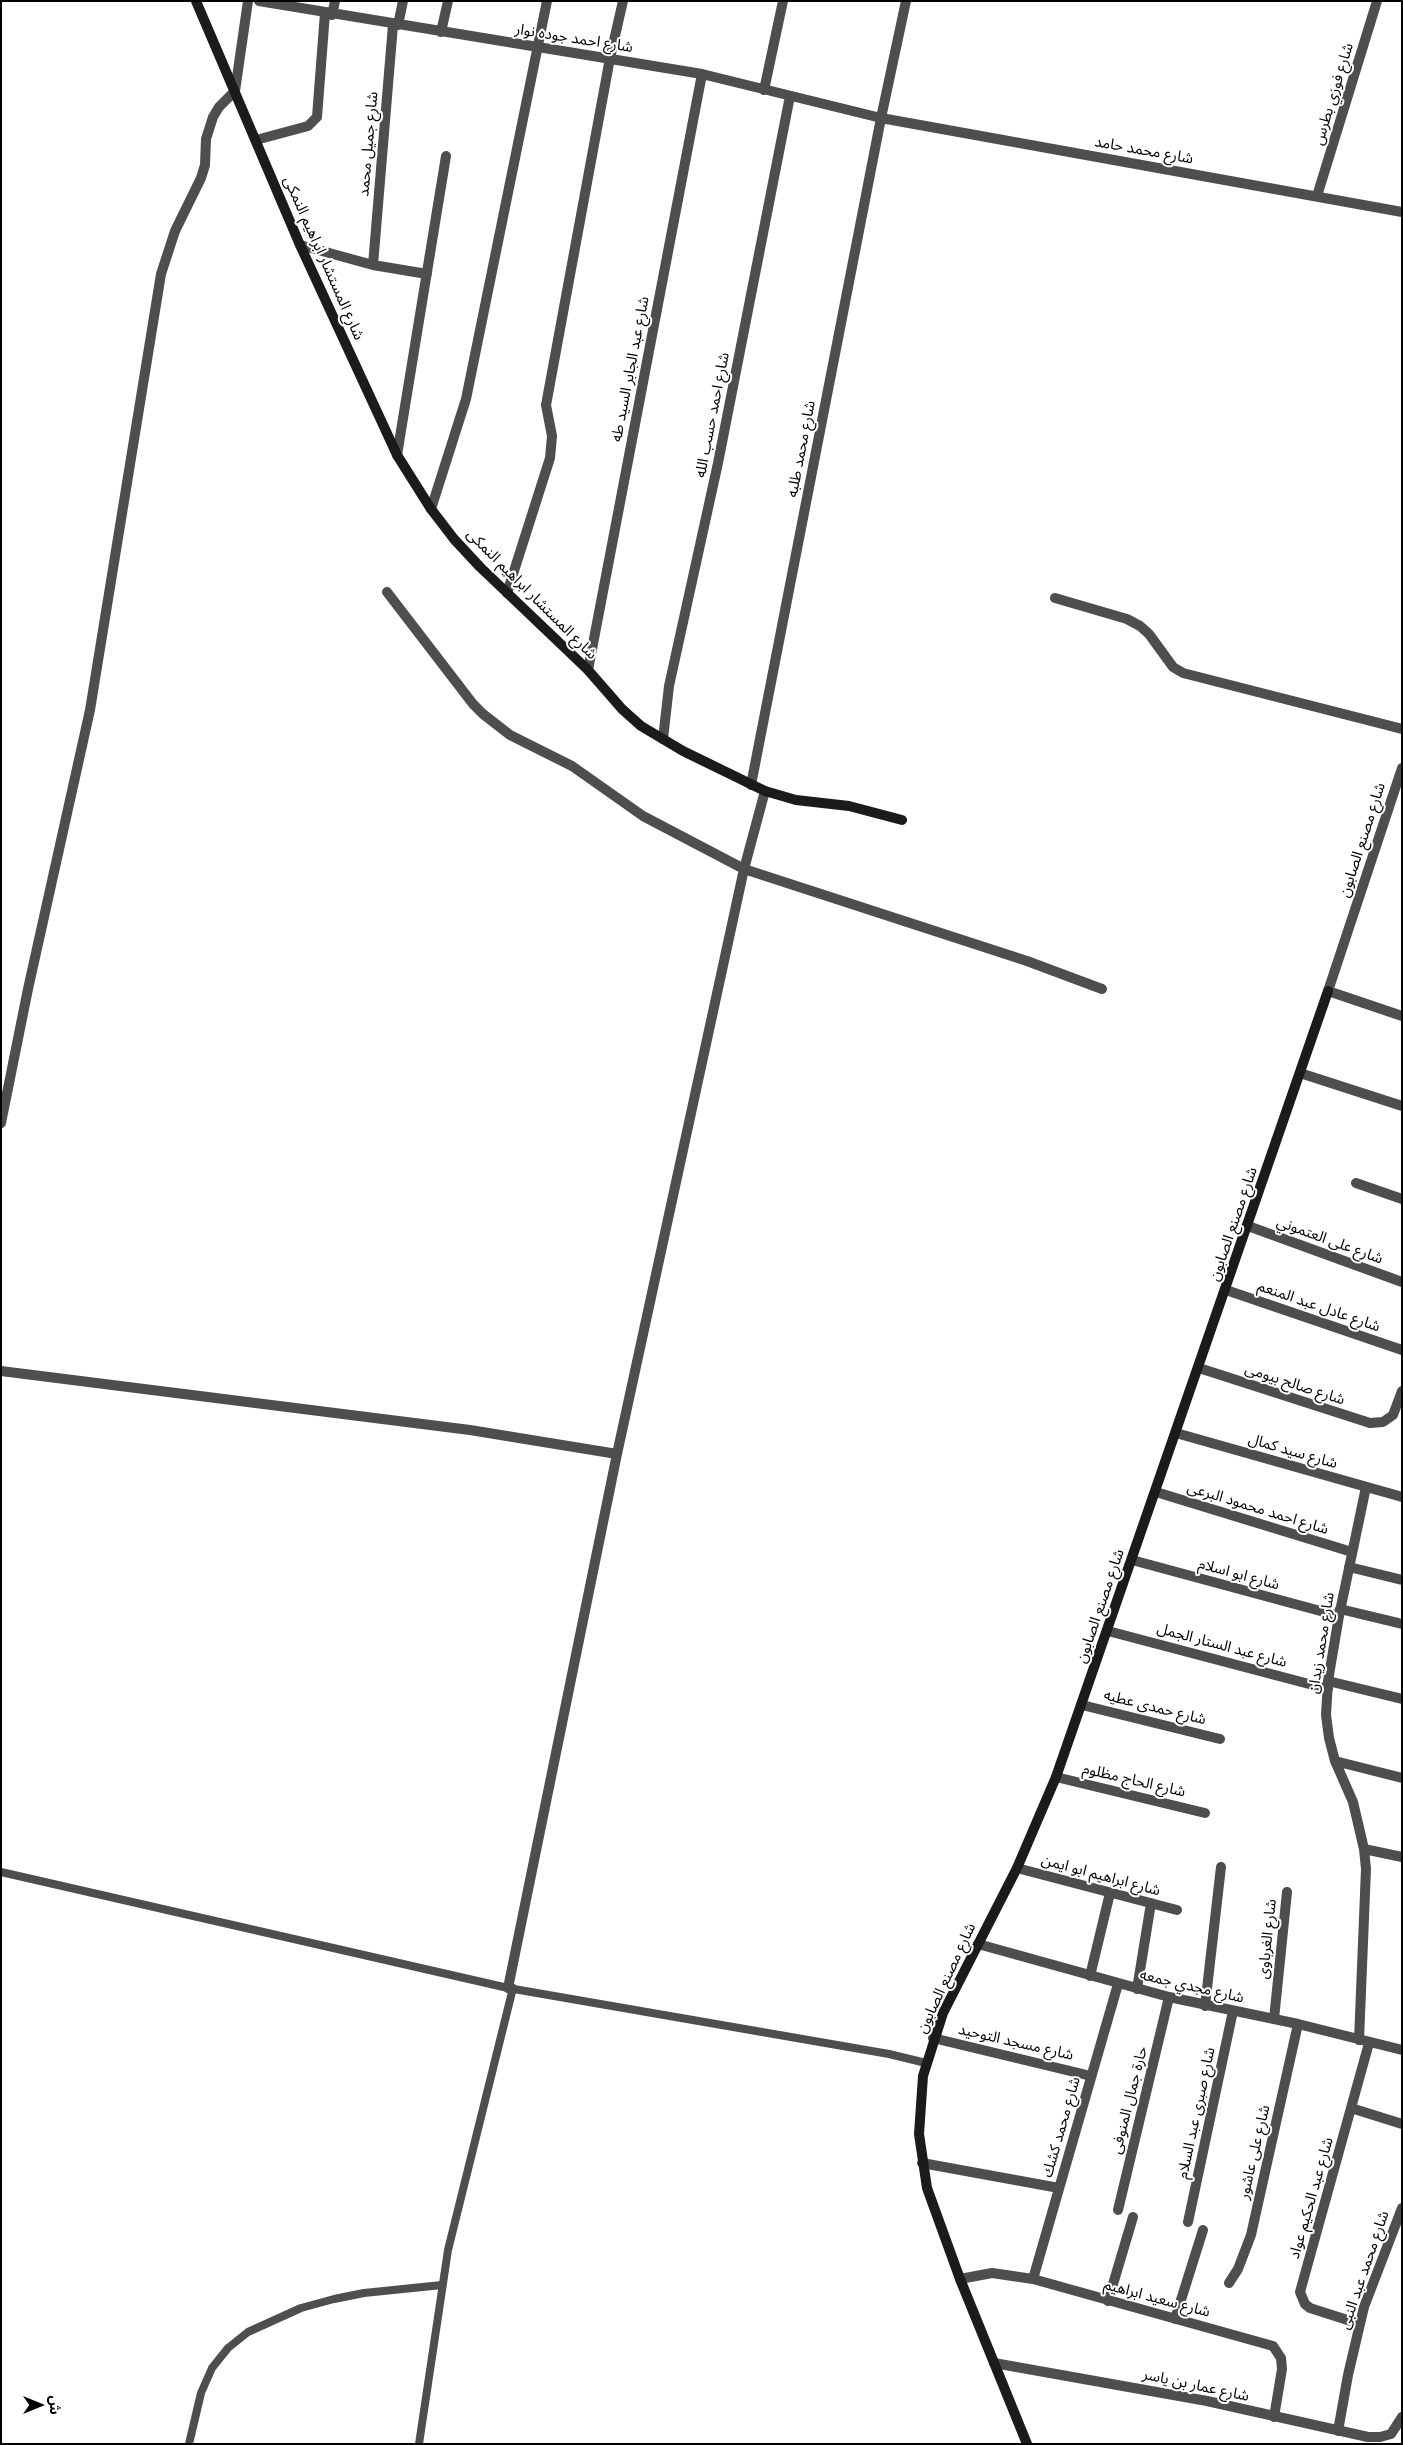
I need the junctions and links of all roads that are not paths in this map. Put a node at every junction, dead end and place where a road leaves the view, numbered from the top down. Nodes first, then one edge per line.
1 (196, 1) edge
2 (248, 1) edge
3 (260, 1) edge
4 (335, 1) edge
5 (403, 1) edge
6 (448, 1) edge
7 (547, 1) edge
8 (623, 1) edge
9 (783, 1) edge
10 (906, 1) edge
11 (1377, 1) edge
12 (329, 14) junction
13 (395, 25) junction
14 (441, 32) junction
15 (536, 46) junction
16 (610, 58) junction
17 (702, 74) junction
18 (764, 90) junction
19 (235, 91) junction
20 (790, 96) junction
21 (881, 118) junction
22 (256, 140) junction
23 (446, 156) dead end
24 (1317, 196) junction
25 (1402, 212) edge
26 (300, 245) junction
27 (373, 265) junction
28 (427, 274) junction
29 (396, 455) junction
30 (431, 509) junction
31 (387, 592) dead end
32 (507, 593) junction
33 (1055, 598) dead end
34 (588, 670) junction
35 (1402, 729) edge
36 (664, 740) junction
37 (1402, 768) edge
38 (751, 785) junction
39 (765, 791) junction
40 (902, 820) dead end
41 (744, 869) junction
42 (1102, 989) dead end
43 (1327, 996) junction
44 (1402, 1016) edge
45 (1300, 1073) junction
46 (1402, 1106) edge
47 (1, 1123) edge
48 (1356, 1183) dead end
49 (1402, 1199) edge
50 (1248, 1226) junction
51 (1402, 1282) edge
52 (1226, 1290) junction
53 (1402, 1350) edge
54 (1199, 1368) junction
55 (1, 1371) edge
56 (1402, 1391) edge
57 (1176, 1433) junction
58 (617, 1454) junction
59 (1366, 1487) junction
60 (1156, 1492) junction
61 (1402, 1497) edge
62 (1352, 1552) junction
63 (1132, 1560) junction
64 (1349, 1567) junction
65 (1402, 1580) edge
66 (1339, 1612) junction
67 (1402, 1624) edge
68 (1108, 1631) junction
69 (1328, 1685) junction
70 (1402, 1699) edge
71 (1082, 1705) junction
72 (1220, 1739) dead end
73 (1335, 1761) junction
74 (1056, 1777) junction
75 (1402, 1778) edge
76 (1205, 1813) dead end
77 (1364, 1849) junction
78 (1402, 1857) edge
79 (1221, 1867) dead end
80 (1017, 1868) junction
81 (1, 1872) edge
82 (1110, 1892) junction
83 (1287, 1892) dead end
84 (1151, 1903) junction
85 (1177, 1910) dead end
86 (978, 1944) junction
87 (1090, 1976) junction
88 (1118, 1984) junction
89 (511, 1988) junction
90 (1137, 1989) junction
91 (1169, 1997) junction
92 (1205, 2006) junction
93 (1234, 2011) junction
94 (1274, 2020) junction
95 (1298, 2024) junction
96 (933, 2038) junction
97 (1358, 2040) junction
98 (1369, 2043) junction
99 (1402, 2050) edge
100 (926, 2063) junction
101 (1091, 2076) junction
102 (1351, 2108) junction
103 (1402, 2124) edge
104 (922, 2163) junction
105 (1059, 2188) junction
106 (1402, 2208) edge
107 (1118, 2210) dead end
108 (1133, 2218) dead end
109 (1188, 2222) dead end
110 (1203, 2230) dead end
111 (1033, 2278) junction
112 (960, 2279) junction
113 (1229, 2283) dead end
114 (442, 2285) junction
115 (1108, 2301) junction
116 (1175, 2319) junction
117 (1360, 2324) junction
118 (994, 2363) junction
119 (1402, 2417) edge
120 (1274, 2418) junction
121 (1338, 2431) junction
122 (1368, 2440) edge
123 (189, 2444) edge
124 (419, 2444) edge
125 (1027, 2444) edge

1 - 19 street, شارع المستشار ابراهيم النمكى
2 - 19 street
3 - 12 street, شارع احمد جوده نوار
4 - 12 street
5 - 13 street, شارع جميل محمد
6 - 14 street
7 - 15 street
8 - 16 street
9 - 18 street
10 - 21 street, شارع محمد طلبه
11 - 24 street, شارع فوزي بطرس
12 - 13 street, شارع احمد جوده نوار
12 - 22 street
13 - 14 street, شارع احمد جوده نوار
13 - 27 street, شارع جميل محمد
14 - 15 street, شارع احمد جوده نوار
15 - 16 street, شارع احمد جوده نوار
15 - 30 street
16 - 17 street, شارع احمد جوده نوار
16 - 32 street
17 - 18 street, شارع احمد جوده نوار
17 - 34 street, شارع عبد الجابر السيد طه
18 - 20 street, شارع احمد جوده نوار
19 - 22 street, شارع المستشار ابراهيم النمكى
19 - 47 street
20 - 21 street, شارع احمد جوده نوار
20 - 36 street, شارع احمد حسب الله
21 - 24 street, شارع محمد حامد
21 - 38 street, شارع محمد طلبه
22 - 26 street, شارع المستشار ابراهيم النمكى
23 - 28 street
24 - 25 street, شارع محمد حامد
26 - 27 street
26 - 29 street, شارع المستشار ابراهيم النمكى
27 - 28 street
28 - 29 street
29 - 30 street, شارع المستشار ابراهيم النمكى
30 - 32 street, شارع المستشار ابراهيم النمكى
31 - 41 street
32 - 34 street, شارع المستشار ابراهيم النمكى
33 - 35 street
34 - 36 street, شارع المستشار ابراهيم النمكى
36 - 38 street, شارع المستشار ابراهيم النمكى
37 - 43 street, شارع مصنع الصابون
38 - 39 street, شارع المستشار ابراهيم النمكى
39 - 40 street, شارع المستشار ابراهيم النمكى
39 - 41 street
41 - 42 street
41 - 58 street
43 - 44 street
43 - 45 street, شارع مصنع الصابون
45 - 46 street
45 - 50 street, شارع مصنع الصابون
48 - 49 street
50 - 51 street, شارع على العتموني
50 - 52 street, شارع مصنع الصابون
52 - 53 street, شارع عادل عبد المنعم
52 - 54 street, شارع مصنع الصابون
54 - 56 street, شارع صالح بيومى
54 - 57 street, شارع مصنع الصابون
55 - 58 street
57 - 59 street, شارع سيد كمال
57 - 60 street, شارع مصنع الصابون
58 - 89 street
59 - 61 street, شارع سيد كمال
59 - 62 street, شارع محمد زيدان
60 - 62 street, شارع احمد محمود البرعى
60 - 63 street, شارع مصنع الصابون
62 - 64 street, شارع محمد زيدان
63 - 66 street, شارع ابو اسلام
63 - 68 street, شارع مصنع الصابون
64 - 65 street
64 - 66 street, شارع محمد زيدان
66 - 67 street, شارع ابو اسلام
66 - 69 street, شارع محمد زيدان
68 - 69 street, شارع عبد الستار الجمل
68 - 71 street, شارع مصنع الصابون
69 - 70 street, شارع عبد الستار الجمل
69 - 73 street, شارع محمد زيدان
71 - 72 street, شارع حمدى عطيه
71 - 74 street, شارع مصنع الصابون
73 - 75 street
73 - 77 street, شارع محمد زيدان
74 - 76 street, شارع الحاج مظلوم
74 - 80 street, شارع مصنع الصابون
77 - 78 street
77 - 97 street, شارع محمد زيدان
79 - 92 street
80 - 82 street, شارع ابراهيم ابو ايمن
80 - 86 street, شارع مصنع الصابون
81 - 89 lane
82 - 84 street, شارع ابراهيم ابو ايمن
82 - 87 street
83 - 94 street, شارع الغرباوى
84 - 85 street, شارع ابراهيم ابو ايمن
84 - 90 street
86 - 87 street, شارع مجدي جمعه
86 - 96 street, شارع مصنع الصابون
87 - 88 street, شارع مجدي جمعه
88 - 90 street, شارع مجدي جمعه
88 - 101 street, شارع محمد كشك
89 - 100 lane
89 - 114 lane
90 - 91 street, شارع مجدي جمعه
91 - 92 street, شارع مجدي جمعه
91 - 107 street, حارة جمال المنوفى
92 - 93 street, شارع مجدي جمعه
93 - 94 street, شارع مجدي جمعه
93 - 109 street, شارع صبرى عبد السلام
94 - 95 street, شارع مجدي جمعه
95 - 97 street, شارع مجدي جمعه
95 - 113 street, شارع على عاشور
96 - 100 street, شارع مصنع الصابون
96 - 101 street, شارع مسجد التوحيد
97 - 98 street, شارع مجدي جمعه
98 - 99 street, شارع مجدي جمعه
98 - 102 street, شارع عبد الحكيم عواد
100 - 104 street, شارع مصنع الصابون
101 - 105 street, شارع محمد كشك
102 - 103 street
102 - 117 street, شارع عبد الحكيم عواد
104 - 105 street
104 - 112 street, شارع مصنع الصابون
105 - 111 street, شارع محمد كشك
106 - 117 street, شارع محمد عبد النبى
108 - 115 street
110 - 116 street
111 - 112 street, شارع سعيد ابراهيم
111 - 115 street, شارع سعيد ابراهيم
112 - 118 street, شارع مصنع الصابون
114 - 123 lane
114 - 124 lane
115 - 116 street, شارع سعيد ابراهيم
116 - 120 street, شارع سعيد ابراهيم
117 - 121 street, شارع محمد عبد النبى
118 - 120 street, شارع عمار بن ياسر
118 - 125 street, شارع مصنع الصابون
119 - 122 street, شارع عمار بن ياسر
120 - 121 street, شارع عمار بن ياسر
121 - 122 street, شارع عمار بن ياسر

